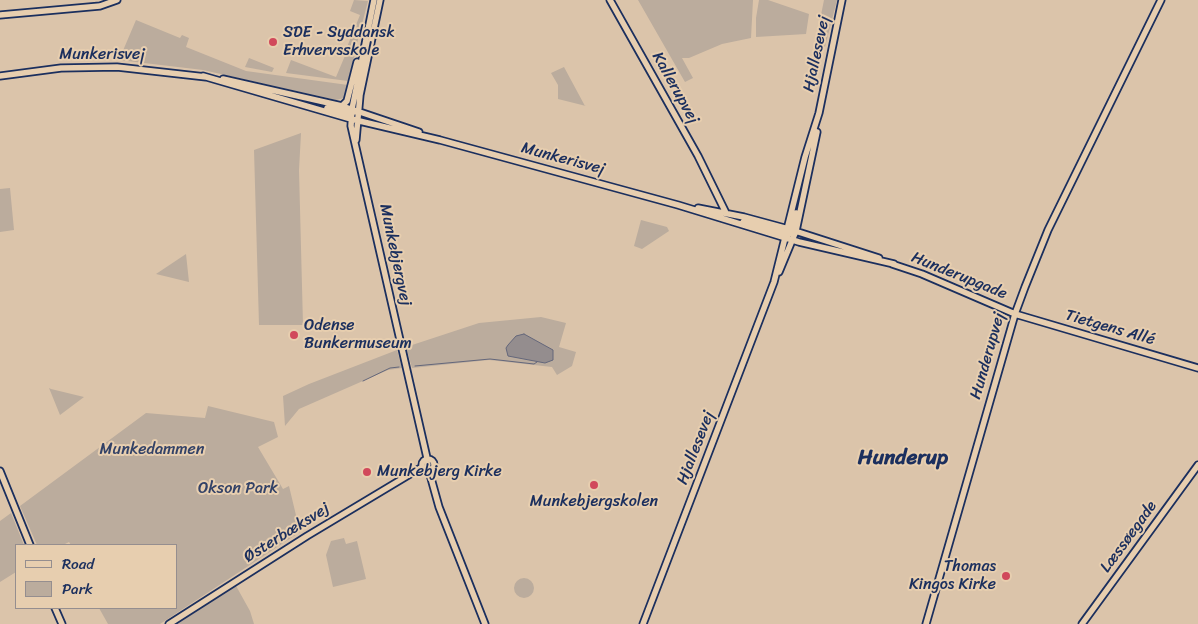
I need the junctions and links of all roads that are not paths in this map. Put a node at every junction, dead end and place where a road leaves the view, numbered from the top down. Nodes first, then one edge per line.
1 (117, 0) edge
2 (374, 0) edge
3 (380, 0) edge
4 (610, 0) edge
5 (842, 0) edge
6 (1161, 0) edge
7 (0, 15) edge
8 (362, 54) junction
9 (0, 76) edge
10 (203, 76) junction
11 (342, 106) junction
12 (819, 113) junction
13 (354, 115) junction
14 (440, 140) junction
15 (716, 190) junction
16 (678, 205) junction
17 (716, 212) junction
18 (726, 213) junction
19 (790, 235) junction
20 (894, 264) junction
21 (774, 282) junction
22 (1015, 314) junction
23 (1198, 368) edge
24 (427, 458) junction
25 (1198, 466) edge
26 (422, 467) junction
27 (0, 471) edge
28 (430, 471) junction
29 (30, 544) edge
30 (55, 609) edge
31 (62, 624) edge
32 (169, 624) edge
33 (485, 624) edge
34 (643, 624) edge
35 (926, 624) edge
36 (1082, 624) edge

1 - 7 street
2 - 8 street, Munkebjergvej
3 - 13 street, Munkebjergvej
4 - 15 street, Kallerupvej
5 - 12 street, Hjallesevej
6 - 22 street, Hunderupvej
8 - 11 street
8 - 13 street, Munkebjergvej
9 - 10 street, Munkerisvej
10 - 11 street, Munkerisvej
10 - 13 street, Munkerisvej
11 - 13 street, Munkerisvej
12 - 19 street, Hjallesevej
12 - 19 street, Hjallesevej
13 - 14 street, Munkerisvej
13 - 14 street, Munkerisvej
13 - 24 street, Munkebjergvej
14 - 16 street, Munkerisvej
15 - 17 street, Kallerupvej
15 - 18 street, Kallerupvej
16 - 17 street, Munkerisvej
16 - 19 street, Munkerisvej
17 - 18 street, Munkerisvej
18 - 19 street, Munkerisvej
19 - 20 street, Hunderupgade
19 - 20 street, Hunderupgade
19 - 21 street, Hjallesevej
19 - 21 street, Hjallesevej
20 - 22 street, Hunderupgade
21 - 34 street, Hjallesevej
22 - 23 street, Tietgens Allé
22 - 35 street, Hunderupvej
24 - 26 street
24 - 28 street
25 - 36 street, Læssøegade
26 - 28 street
26 - 32 street, Østerbæksvej
27 - 29 street
28 - 33 street
30 - 31 street

